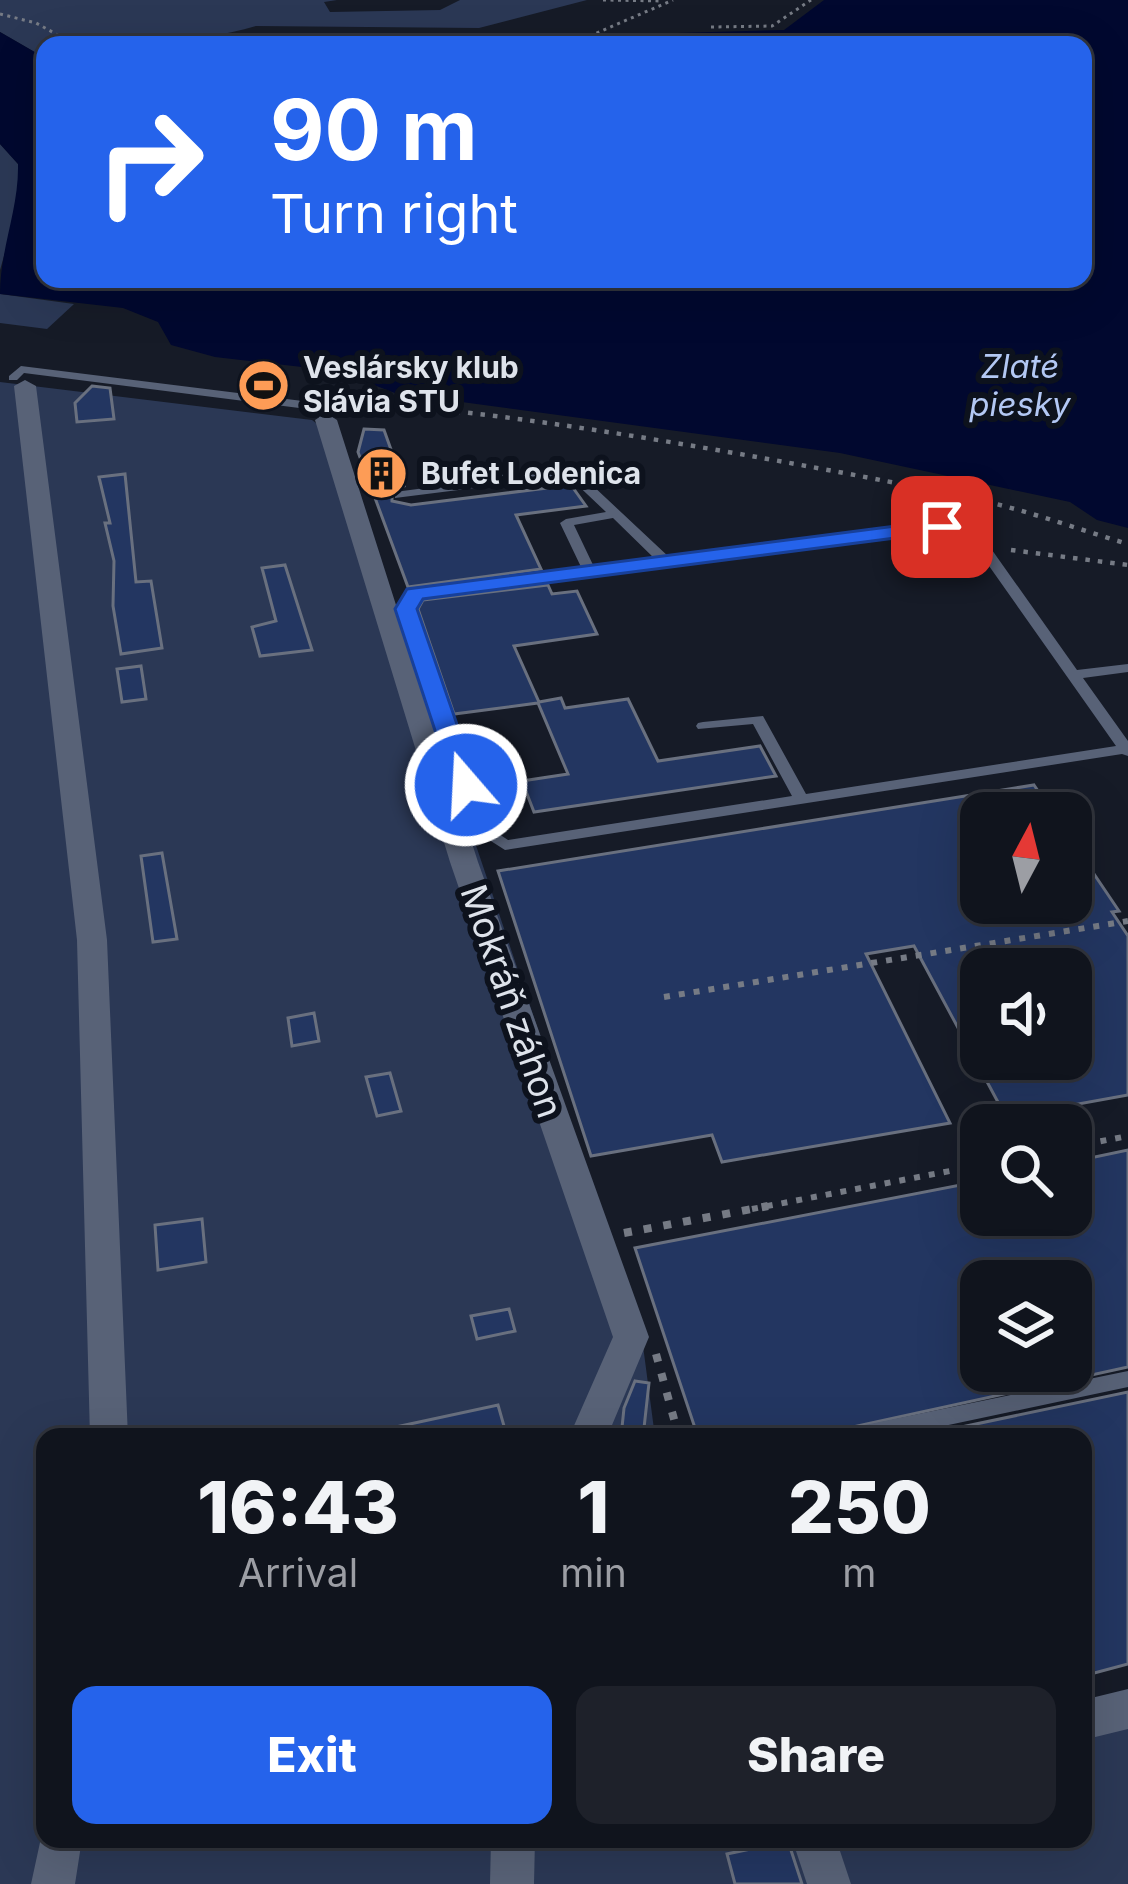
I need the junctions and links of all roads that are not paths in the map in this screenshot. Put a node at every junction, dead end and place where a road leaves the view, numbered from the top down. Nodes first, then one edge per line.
1 (19, 382) joint
2 (326, 420) joint
3 (528, 478) junction
4 (430, 491) junction
5 (399, 495) dead end
6 (616, 514) junction
7 (667, 562) junction
8 (590, 572) junction
9 (1128, 668) edge
10 (1074, 675) junction
11 (703, 726) dead end
12 (1127, 751) edge
13 (801, 798) junction
14 (1128, 1378) edge
15 (109, 1428) edge
16 (592, 1428) edge
17 (892, 1428) edge
18 (1128, 1709) edge
19 (1092, 1718) edge
20 (59, 1848) edge
21 (512, 1848) edge
22 (817, 1848) edge
23 (53, 1884) edge
24 (512, 1884) edge
25 (830, 1884) edge

1 - 2 lane
1 - 15 street
2 - 16 street, Mokráň záhon
3 - 4 lane
3 - 4 lane
3 - 6 lane
4 - 5 lane
6 - 7 lane
6 - 8 lane
7 - 8 lane
7 - 10 lane
8 - 13 lane
9 - 10 lane
10 - 12 lane
11 - 13 lane
12 - 13 lane
14 - 17 lane
18 - 19 street
20 - 23 street
21 - 24 street
22 - 25 street

